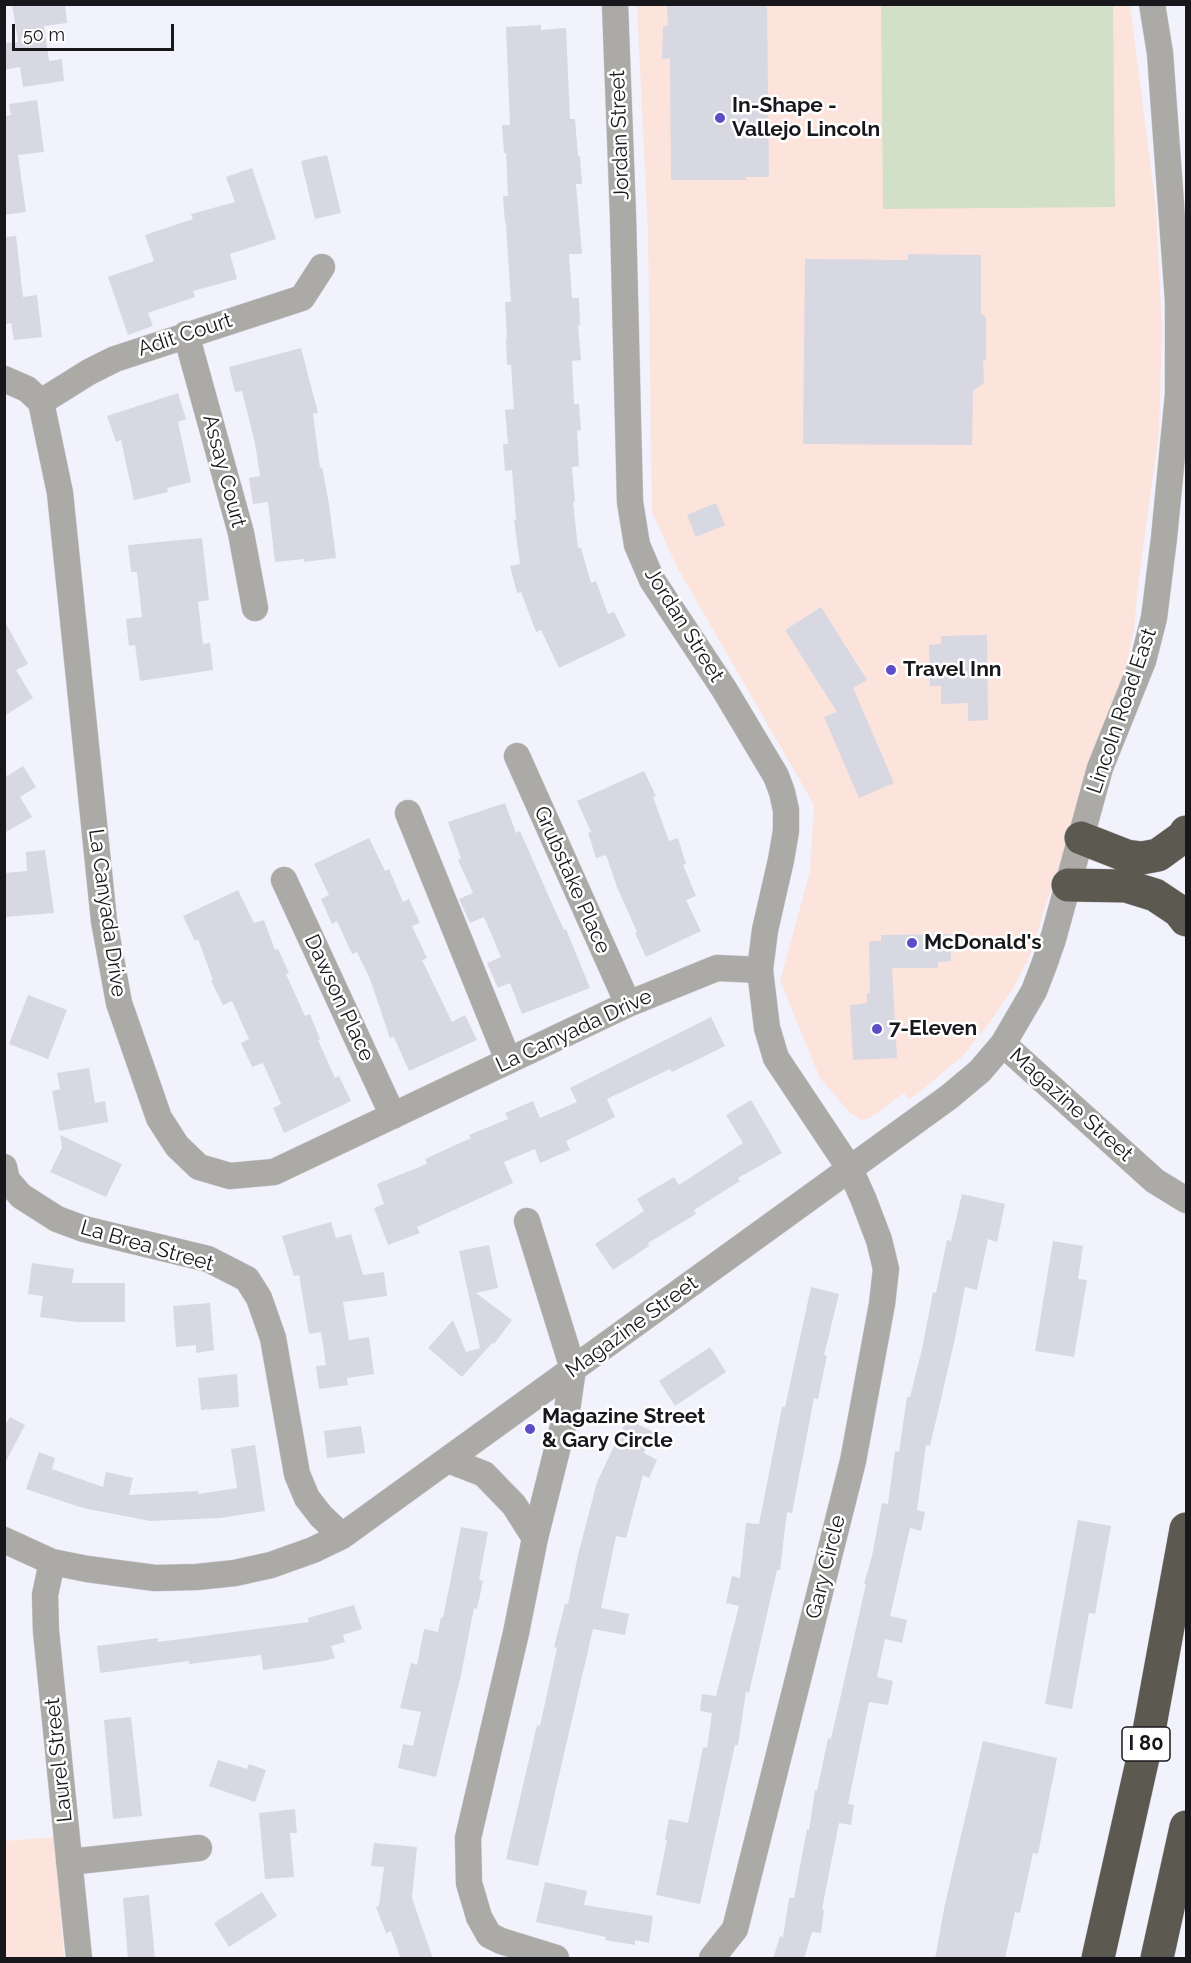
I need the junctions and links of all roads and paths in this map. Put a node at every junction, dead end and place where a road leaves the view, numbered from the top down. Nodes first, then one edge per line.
1 (615, 4) edge
2 (1152, 4) edge
3 (322, 267) dead end
4 (186, 334) junction
5 (4, 379) edge
6 (41, 402) junction
7 (255, 608) dead end
8 (517, 756) dead end
9 (408, 813) dead end
10 (1186, 832) edge
11 (1081, 838) junction
12 (284, 880) dead end
13 (1068, 885) junction
14 (1186, 920) edge
15 (760, 970) junction
16 (628, 1005) junction
17 (1003, 1044) junction
18 (508, 1060) junction
19 (393, 1116) junction
20 (4, 1167) edge
21 (850, 1169) junction
22 (1186, 1200) edge
23 (527, 1221) dead end
24 (573, 1370) junction
25 (448, 1460) junction
26 (1186, 1529) edge
27 (342, 1536) junction
28 (535, 1538) junction
29 (4, 1540) edge
30 (52, 1562) junction
31 (1186, 1827) edge
32 (199, 1848) dead end
33 (69, 1862) junction
34 (79, 1959) edge
35 (556, 1959) edge
36 (712, 1959) edge
37 (1098, 1959) edge
38 (1157, 1959) edge

1 - 15 street, Jordan Street
2 - 11 street, Lincoln Road East
3 - 4 street, Adit Court
4 - 6 street, Adit Court
4 - 7 street, Assay Court
5 - 6 street
6 - 19 street, La Canyada Drive
8 - 16 street, Grubstake Place
9 - 18 street
10 - 11 highway
11 - 13 street, Lincoln Road East
12 - 19 street, Dawson Place
13 - 14 highway
13 - 17 street, Lincoln Road East
15 - 16 street, La Canyada Drive
15 - 21 street, Jordan Street
16 - 18 street, La Canyada Drive
17 - 21 street, Magazine Street
17 - 22 street, Magazine Street
18 - 19 street, La Canyada Drive
20 - 27 street, La Brea Street
21 - 24 street, Magazine Street
21 - 36 street, Gary Circle
23 - 24 street
24 - 25 street, Magazine Street
24 - 28 street
25 - 27 street, Magazine Street
25 - 28 street
26 - 37 highway, I 80
27 - 30 street, Magazine Street
28 - 35 street
29 - 30 street, Magazine Street
30 - 33 street, Laurel Street
31 - 38 highway
32 - 33 street
33 - 34 street, Laurel Street

